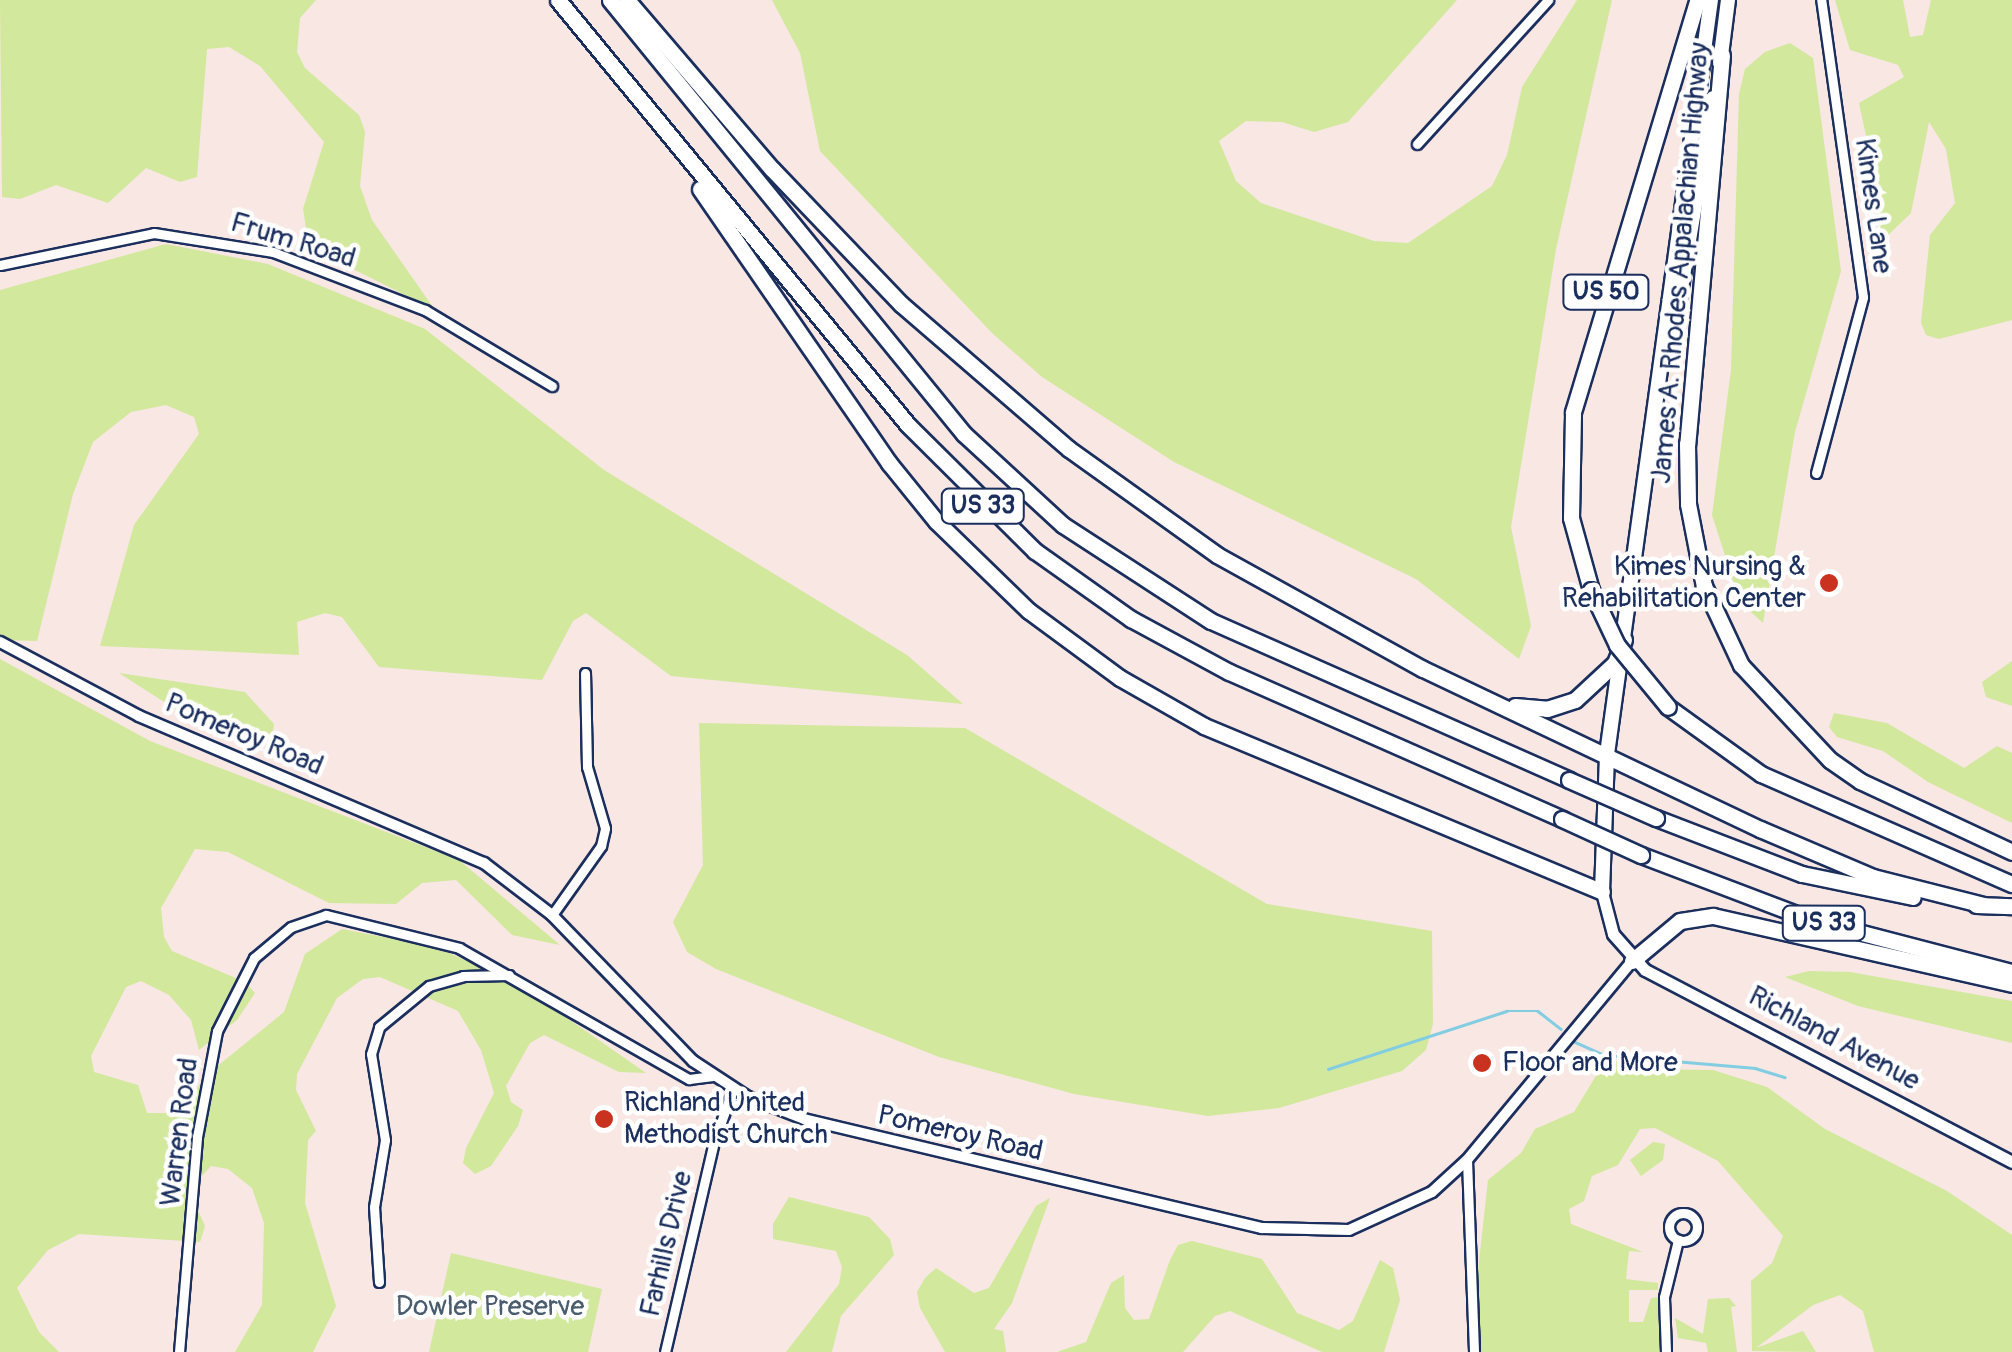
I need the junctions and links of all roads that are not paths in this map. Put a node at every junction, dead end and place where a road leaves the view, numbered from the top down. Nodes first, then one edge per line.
1 (558, 0) edge
2 (610, 0) edge
3 (628, 0) edge
4 (1548, 0) edge
5 (1697, 0) edge
6 (1711, 0) edge
7 (1728, 0) edge
8 (1821, 0) edge
9 (1722, 55) junction
10 (660, 126) junction
11 (1416, 144) dead end
12 (0, 266) edge
13 (552, 386) dead end
14 (1659, 392) junction
15 (1816, 472) dead end
16 (1624, 640) junction
17 (0, 642) edge
18 (585, 674) dead end
19 (1493, 701) junction
20 (1607, 754) junction
21 (2012, 852) edge
22 (2012, 884) edge
23 (1602, 892) junction
24 (1984, 906) junction
25 (2012, 906) edge
26 (552, 915) junction
27 (1632, 961) junction
28 (2012, 972) edge
29 (512, 974) junction
30 (2012, 984) edge
31 (713, 1076) junction
32 (733, 1089) junction
33 (1467, 1160) junction
34 (2012, 1162) edge
35 (1678, 1240) dead end
36 (379, 1282) dead end
37 (180, 1352) edge
38 (665, 1352) edge
39 (1474, 1352) edge
40 (1666, 1352) edge

1 - 10 highway, US 33
2 - 24 highway, US 33, bridge
3 - 19 highway
4 - 11 street
5 - 22 highway, James A. Rhodes Appalachian Highway / US 50, bridge
6 - 14 highway
7 - 9 highway, James A. Rhodes Appalachian Highway
8 - 15 street, Kimes Lane
9 - 14 highway
9 - 21 highway, James A. Rhodes Appalachian Highway
10 - 23 highway
10 - 28 highway, US 33, bridge
12 - 13 street, Frum Road
14 - 16 highway
16 - 19 highway
16 - 20 highway
17 - 26 street, Pomeroy Road
18 - 26 street
19 - 20 highway
20 - 23 highway
20 - 24 highway
23 - 27 main road
24 - 25 highway, US 33
26 - 31 street, Pomeroy Road
27 - 30 highway
27 - 33 street, Pomeroy Road
27 - 34 main road, Richland Avenue
29 - 31 street, Warren Road
29 - 36 street
29 - 37 street, Warren Road
31 - 32 street, Pomeroy Road
32 - 33 street, Pomeroy Road
32 - 38 street, Farhills Drive
33 - 39 street
35 - 40 street

